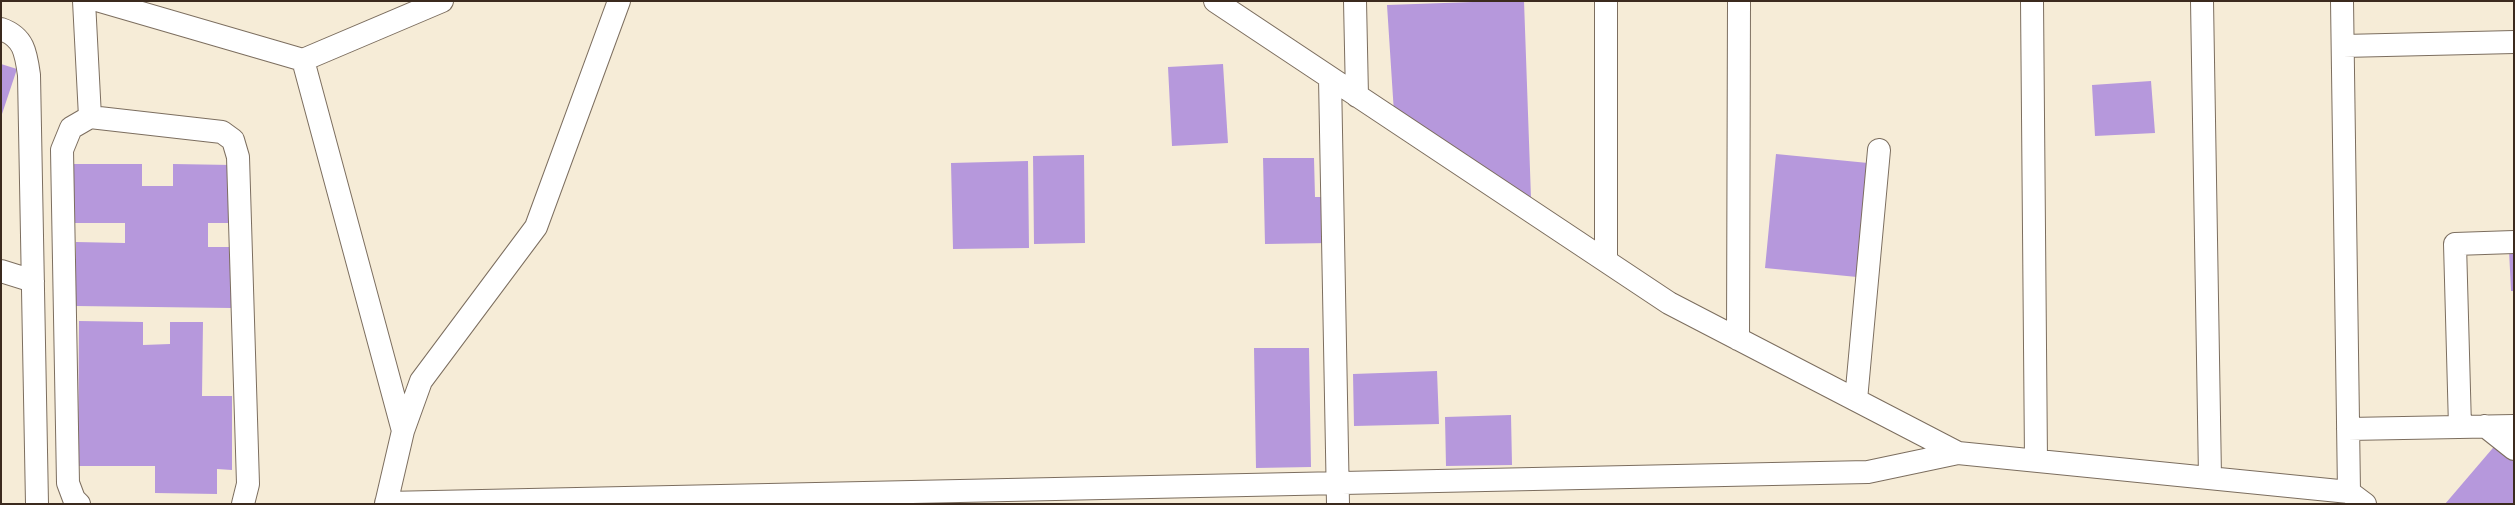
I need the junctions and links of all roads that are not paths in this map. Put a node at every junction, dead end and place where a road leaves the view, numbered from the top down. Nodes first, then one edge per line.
1 (84, 1) edge
2 (100, 1) edge
3 (442, 1) edge
4 (619, 1) edge
5 (1215, 1) edge
6 (1355, 1) edge
7 (1606, 1) edge
8 (1739, 1) edge
9 (2032, 1) edge
10 (2202, 1) edge
11 (2342, 1) edge
12 (1, 29) edge
13 (2514, 42) edge
14 (2343, 46) junction
15 (303, 60) junction
16 (1330, 78) junction
17 (1357, 96) junction
18 (90, 117) junction
19 (1879, 150) dead end
20 (2514, 242) edge
21 (1606, 261) junction
22 (1, 271) edge
23 (33, 281) junction
24 (1738, 339) junction
25 (1856, 400) junction
26 (2486, 426) junction
27 (2514, 426) edge
28 (2460, 427) junction
29 (2348, 429) junction
30 (403, 431) junction
31 (2514, 449) edge
32 (1958, 453) junction
33 (2036, 460) junction
34 (2210, 477) junction
35 (1338, 494) edge
36 (2357, 498) edge
37 (37, 504) edge
38 (79, 504) edge
39 (244, 504) edge
40 (386, 504) edge

1 - 18 street
2 - 15 street
3 - 15 street
4 - 30 street
5 - 16 street
6 - 17 street
7 - 21 street
8 - 24 street
9 - 33 street
10 - 34 street
11 - 14 street
12 - 23 street
13 - 14 street
14 - 29 street
15 - 30 street
16 - 17 street
16 - 35 street
17 - 21 street
18 - 38 street
18 - 39 street
19 - 25 street
20 - 28 street
21 - 24 street
22 - 23 street
23 - 37 street
24 - 25 street
25 - 32 street
26 - 27 street
26 - 28 street
26 - 31 street
28 - 29 street
29 - 36 street
30 - 40 street
32 - 33 street
32 - 35 street
33 - 34 street
34 - 36 street
35 - 40 street

